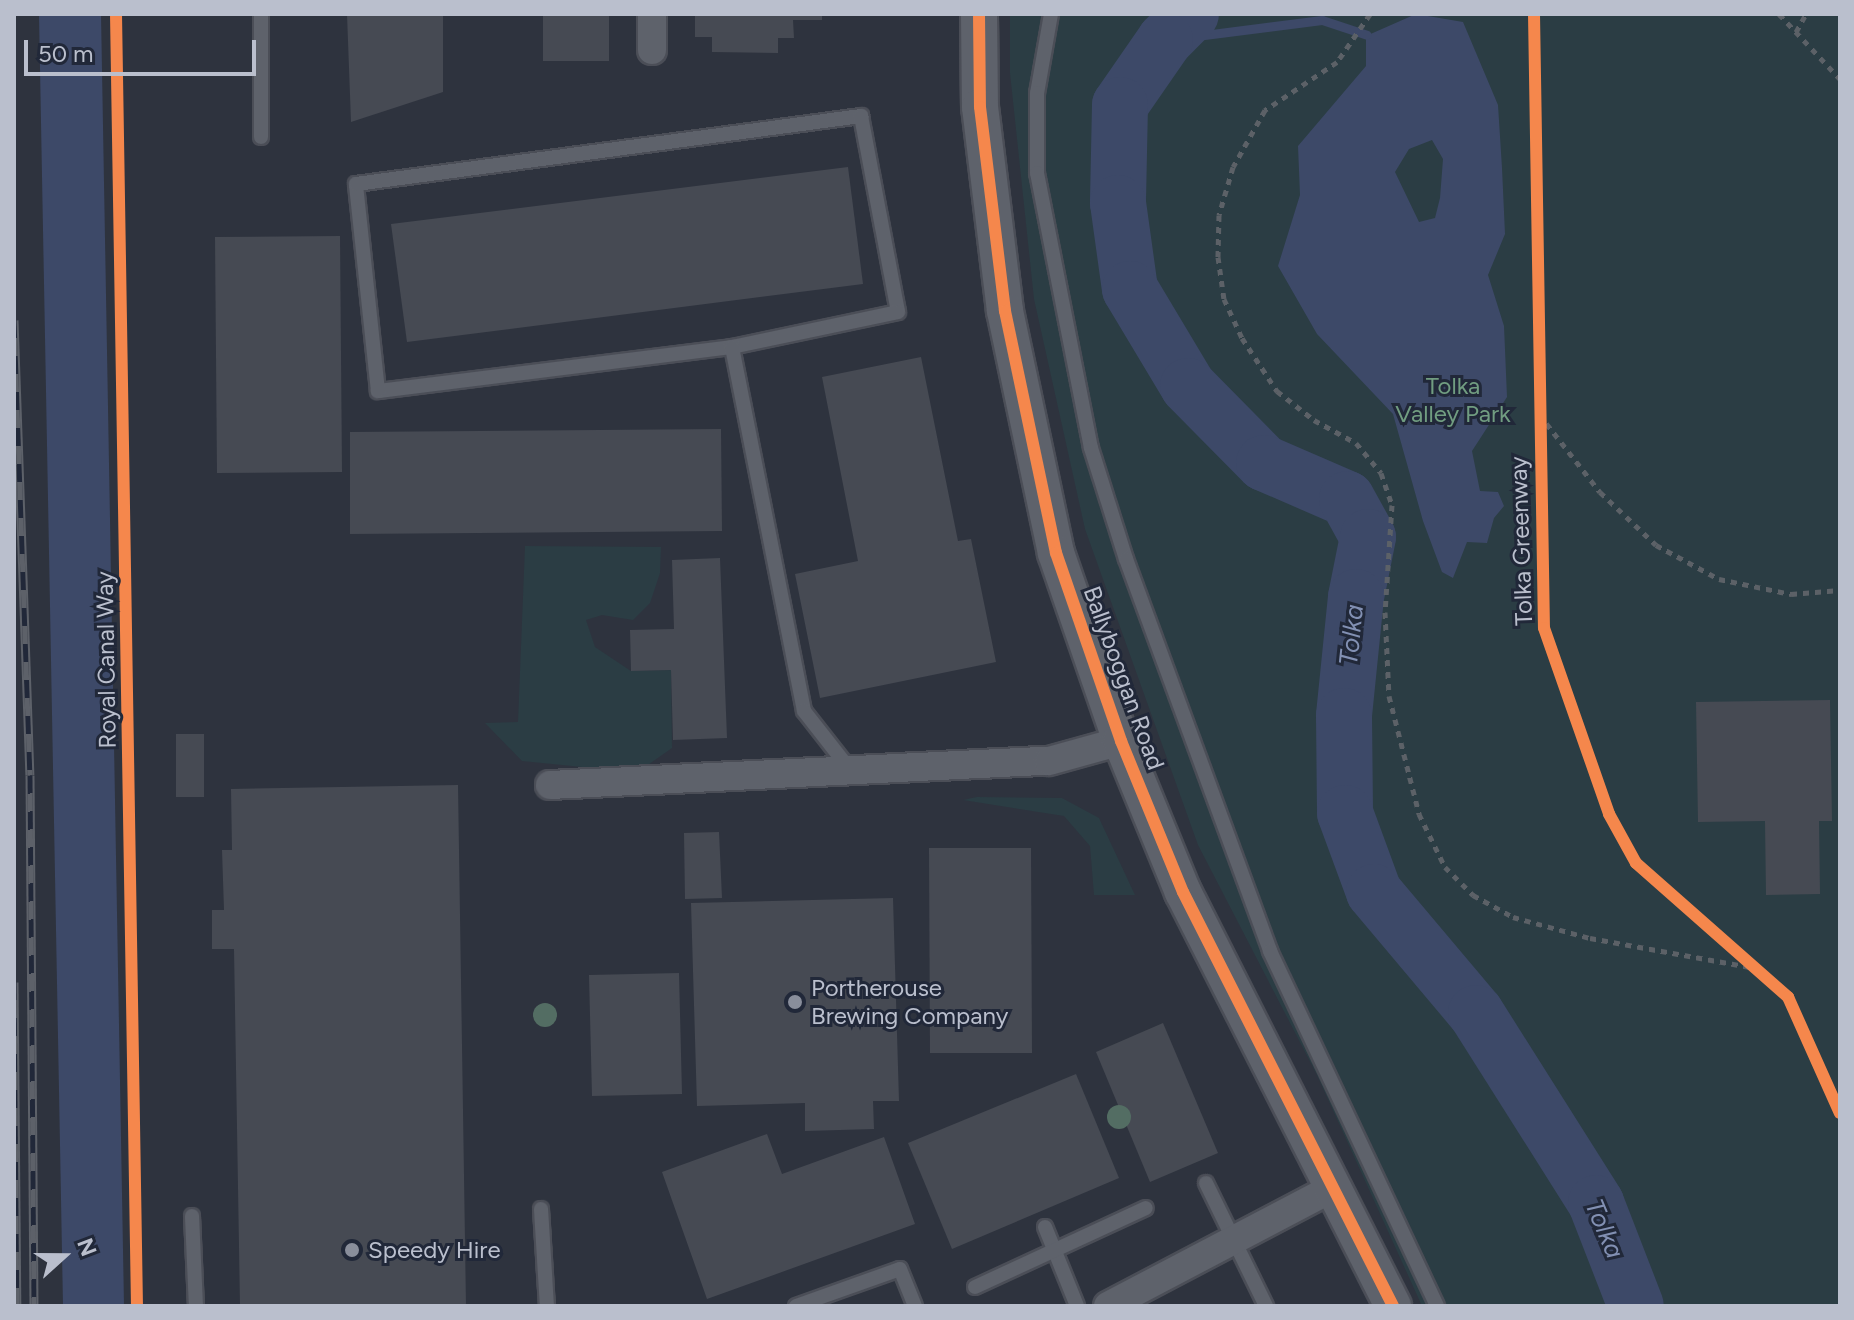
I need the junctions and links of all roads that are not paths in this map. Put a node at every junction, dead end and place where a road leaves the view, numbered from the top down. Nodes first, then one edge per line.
1 (261, 14) edge
2 (652, 14) edge
3 (979, 14) edge
4 (1051, 14) edge
5 (652, 50) dead end
6 (261, 137) dead end
7 (732, 347) junction
8 (1121, 741) junction
9 (851, 772) junction
10 (550, 785) dead end
11 (1206, 1183) dead end
12 (1333, 1188) junction
13 (1146, 1208) dead end
14 (541, 1209) dead end
15 (192, 1216) dead end
16 (1045, 1227) dead end
17 (1233, 1239) junction
18 (1054, 1250) junction
19 (975, 1287) dead end
20 (196, 1306) edge
21 (547, 1306) edge
22 (796, 1306) edge
23 (915, 1306) edge
24 (1077, 1306) edge
25 (1108, 1306) edge
26 (1266, 1306) edge
27 (1393, 1306) edge
28 (1437, 1306) edge

1 - 6 lane
2 - 5 street
3 - 8 street, Ballyboggan Road
4 - 28 lane
7 - 7 lane
7 - 9 lane
8 - 9 street
8 - 12 street, Ballyboggan Road
9 - 10 street
11 - 17 lane
12 - 17 street
12 - 27 street, Ballyboggan Road
13 - 18 lane
14 - 21 lane
15 - 20 lane
16 - 18 lane
17 - 25 street
17 - 26 lane
18 - 19 lane
18 - 24 lane
22 - 23 lane

